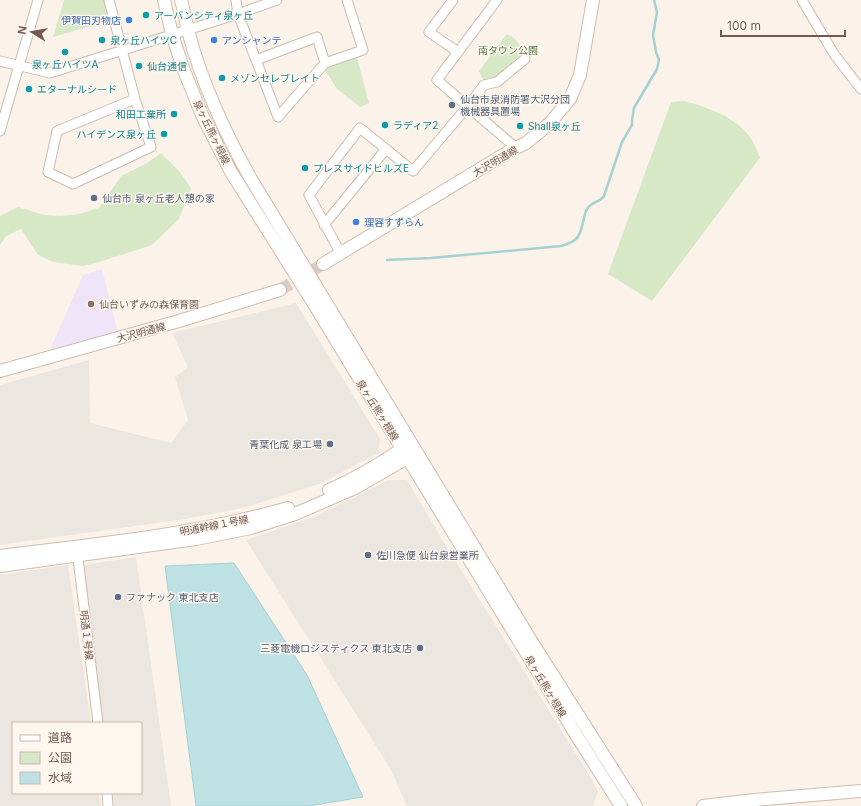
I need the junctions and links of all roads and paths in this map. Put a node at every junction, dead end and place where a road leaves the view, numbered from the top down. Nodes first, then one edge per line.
1 (38, 0) edge
2 (109, 0) edge
3 (164, 0) edge
4 (181, 0) edge
5 (236, 0) edge
6 (277, 0) edge
7 (347, 0) edge
8 (453, 0) edge
9 (497, 0) edge
10 (594, 0) edge
11 (802, 0) edge
12 (238, 14) junction
13 (187, 29) junction
14 (172, 34) junction
15 (121, 51) junction
16 (458, 52) junction
17 (525, 59) dead end
18 (256, 60) junction
19 (0, 61) edge
20 (325, 63) junction
21 (19, 67) junction
22 (861, 89) edge
23 (135, 99) junction
24 (468, 106) junction
25 (0, 131) edge
26 (516, 148) junction
27 (386, 149) junction
28 (324, 225) junction
29 (341, 254) junction
30 (323, 264) tunnel mouth
31 (280, 290) tunnel mouth
32 (0, 372) edge
33 (410, 450) junction
34 (77, 551) junction
35 (0, 556) edge
36 (0, 566) edge
37 (98, 722) edge
38 (107, 794) edge
39 (861, 794) edge
40 (108, 806) edge
41 (620, 806) edge
42 (636, 806) edge
43 (703, 806) edge

1 - 21 street
2 - 15 street
3 - 14 main road, 泉ヶ丘熊ヶ根線
4 - 13 main road, 泉ヶ丘熊ヶ根線
5 - 12 street
6 - 12 street
7 - 20 street
8 - 16 street
9 - 16 street
10 - 26 main road, 大沢明通線
11 - 22 street
12 - 13 street
12 - 18 street
13 - 14 street
13 - 33 main road, 泉ヶ丘熊ヶ根線
14 - 15 street
14 - 33 main road, 泉ヶ丘熊ヶ根線
15 - 21 street
15 - 23 street
16 - 24 street
17 - 24 street
18 - 20 street
18 - 20 street
19 - 21 street
21 - 25 street
23 - 23 street
24 - 26 street
24 - 27 street
26 - 29 main road, 大沢明通線
27 - 28 street
27 - 28 street
28 - 29 street
29 - 30 main road, 大沢明通線
31 - 32 main road, 大沢明通線
33 - 34 main road, 明通幹線１号線
33 - 41 main road, 泉ヶ丘熊ヶ根線
33 - 42 main road, 泉ヶ丘熊ヶ根線
34 - 35 main road, 明通幹線１号線
34 - 36 main road
34 - 37 street, 明通１号線
38 - 40 street
39 - 43 main road

